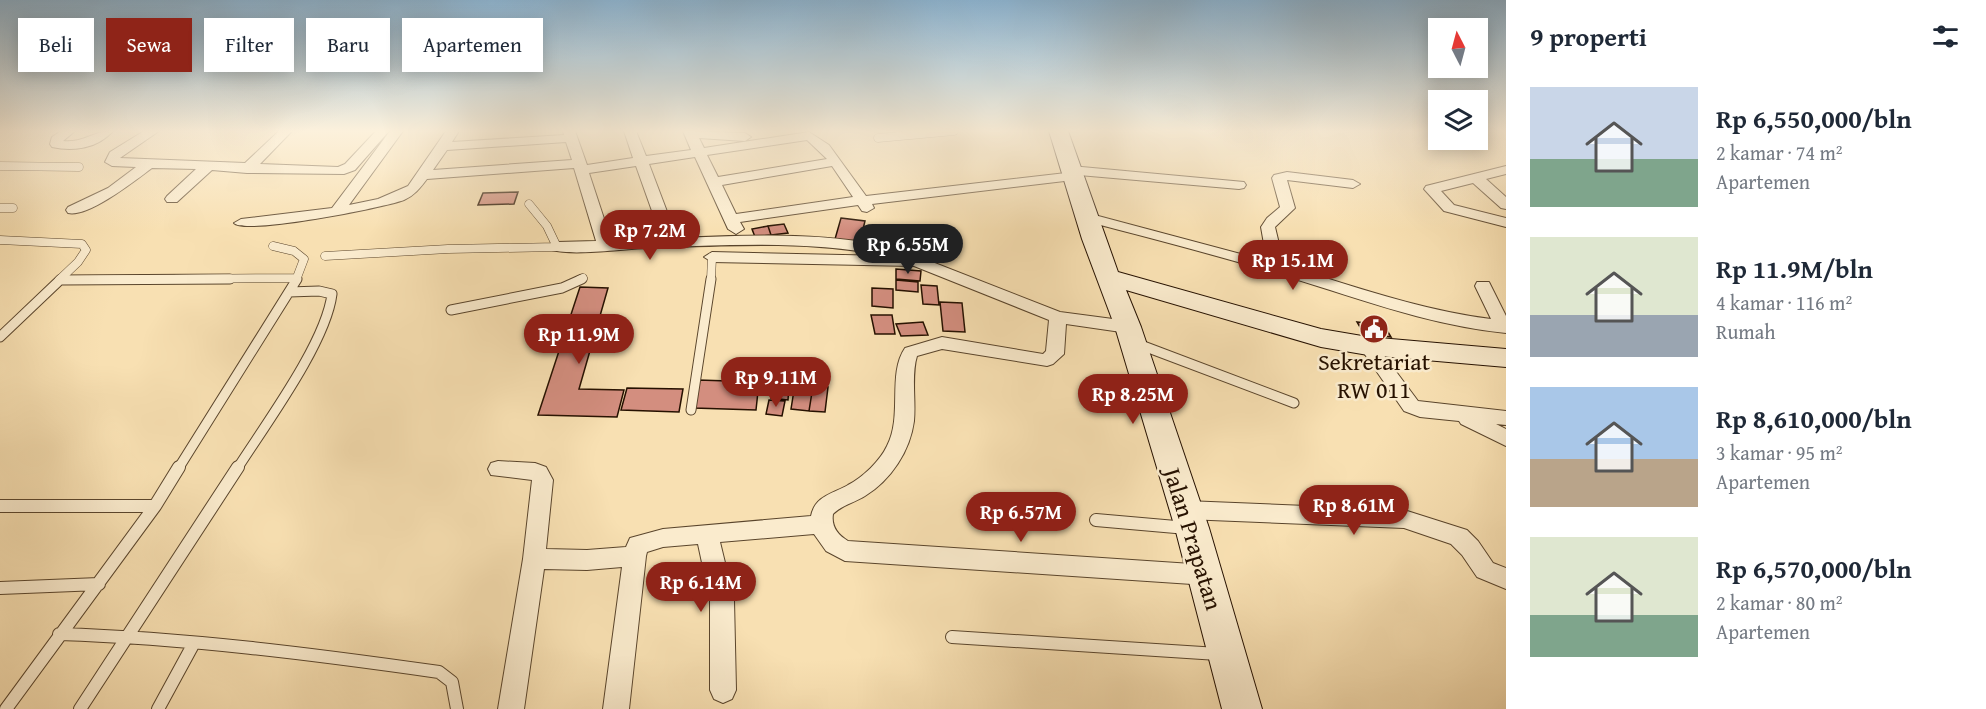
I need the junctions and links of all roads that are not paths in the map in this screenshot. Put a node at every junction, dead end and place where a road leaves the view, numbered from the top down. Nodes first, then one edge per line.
1 (148, 164) edge
2 (150, 164) edge
3 (251, 164) edge
4 (353, 164) edge
5 (372, 164) edge
6 (430, 164) edge
7 (579, 164) edge
8 (610, 164) edge
9 (643, 164) edge
10 (704, 164) edge
11 (822, 164) edge
12 (836, 164) edge
13 (1069, 164) edge
14 (0, 165) edge
15 (79, 167) dead end
16 (207, 167) junction
17 (580, 167) junction
18 (247, 168) junction
19 (1506, 170) edge
20 (422, 175) junction
21 (1073, 177) junction
22 (1475, 177) junction
23 (712, 182) junction
24 (1353, 184) dead end
25 (1239, 185) dead end
26 (172, 199) dead end
27 (529, 204) dead end
28 (865, 204) junction
29 (1506, 205) edge
30 (0, 208) edge
31 (13, 208) dead end
32 (73, 210) dead end
33 (338, 210) junction
34 (1087, 218) junction
35 (731, 219) junction
36 (241, 223) dead end
37 (1506, 223) edge
38 (0, 240) edge
39 (742, 240) junction
40 (672, 244) junction
41 (605, 245) junction
42 (273, 246) dead end
43 (557, 247) junction
44 (325, 256) dead end
45 (712, 257) joint
46 (916, 261) junction
47 (1277, 268) junction
48 (1108, 277) junction
49 (297, 278) junction
50 (584, 278) dead end
51 (60, 280) junction
52 (1483, 286) dead end
53 (289, 292) junction
54 (451, 310) dead end
55 (1057, 317) junction
56 (1504, 327) edge
57 (1130, 334) junction
58 (0, 337) edge
59 (1368, 346) junction
60 (1506, 358) edge
61 (1294, 404) dead end
62 (691, 410) dead end
63 (1458, 414) junction
64 (1506, 418) edge
65 (1506, 438) edge
66 (498, 470) dead end
67 (0, 506) edge
68 (155, 506) junction
69 (1189, 519) junction
70 (1096, 520) dead end
71 (822, 524) junction
72 (707, 534) junction
73 (635, 556) junction
74 (534, 559) junction
75 (1207, 576) junction
76 (1506, 579) edge
77 (99, 584) junction
78 (0, 588) edge
79 (58, 634) junction
80 (126, 636) junction
81 (952, 637) dead end
82 (194, 643) junction
83 (1226, 654) junction
84 (723, 690) dead end
85 (6, 709) edge
86 (80, 709) edge
87 (158, 709) edge
88 (457, 709) edge
89 (511, 709) edge
90 (616, 709) edge
91 (1242, 709) edge

1 - 32 street
2 - 16 street
3 - 18 street
4 - 18 street
5 - 33 street
6 - 20 street
7 - 17 street
8 - 17 street
9 - 40 street
10 - 23 street
11 - 23 street
12 - 28 street
13 - 21 main road, Jalan Prapatan
14 - 15 lane
16 - 18 street
16 - 26 street
17 - 20 street
17 - 41 street
19 - 22 street
20 - 33 street
21 - 25 street
21 - 28 street
21 - 34 main road, Jalan Prapatan
22 - 29 street
22 - 37 street
23 - 35 street
24 - 47 street
27 - 43 lane
28 - 35 street
30 - 31 lane
33 - 36 street
34 - 47 street
34 - 48 main road, Jalan Prapatan
35 - 39 street
38 - 51 lane
39 - 40 street
39 - 46 street
40 - 41 street
41 - 43 street
42 - 49 lane
43 - 44 lane
45 - 46 street
45 - 62 lane
46 - 55 street
47 - 56 street
48 - 57 main road, Jalan Prapatan
48 - 59 main road
49 - 51 lane
49 - 53 lane
50 - 54 lane
51 - 58 lane
52 - 56 street
53 - 68 lane
53 - 80 lane
55 - 57 street
55 - 71 street
57 - 61 lane
57 - 69 main road, Jalan Prapatan
59 - 60 main road
59 - 63 street
63 - 64 street
63 - 65 street
66 - 74 street
67 - 68 lane
68 - 77 lane
69 - 70 lane
69 - 75 main road, Jalan Prapatan
69 - 76 street
71 - 72 street
71 - 75 street
72 - 73 street
72 - 84 street
73 - 74 street
73 - 90 street
74 - 89 street
75 - 83 main road, Jalan Prapatan
77 - 78 lane
77 - 79 lane
79 - 80 lane
79 - 85 lane
80 - 82 lane
80 - 86 lane
81 - 83 lane
82 - 87 lane
82 - 88 lane
83 - 91 main road, Jalan Prapatan

